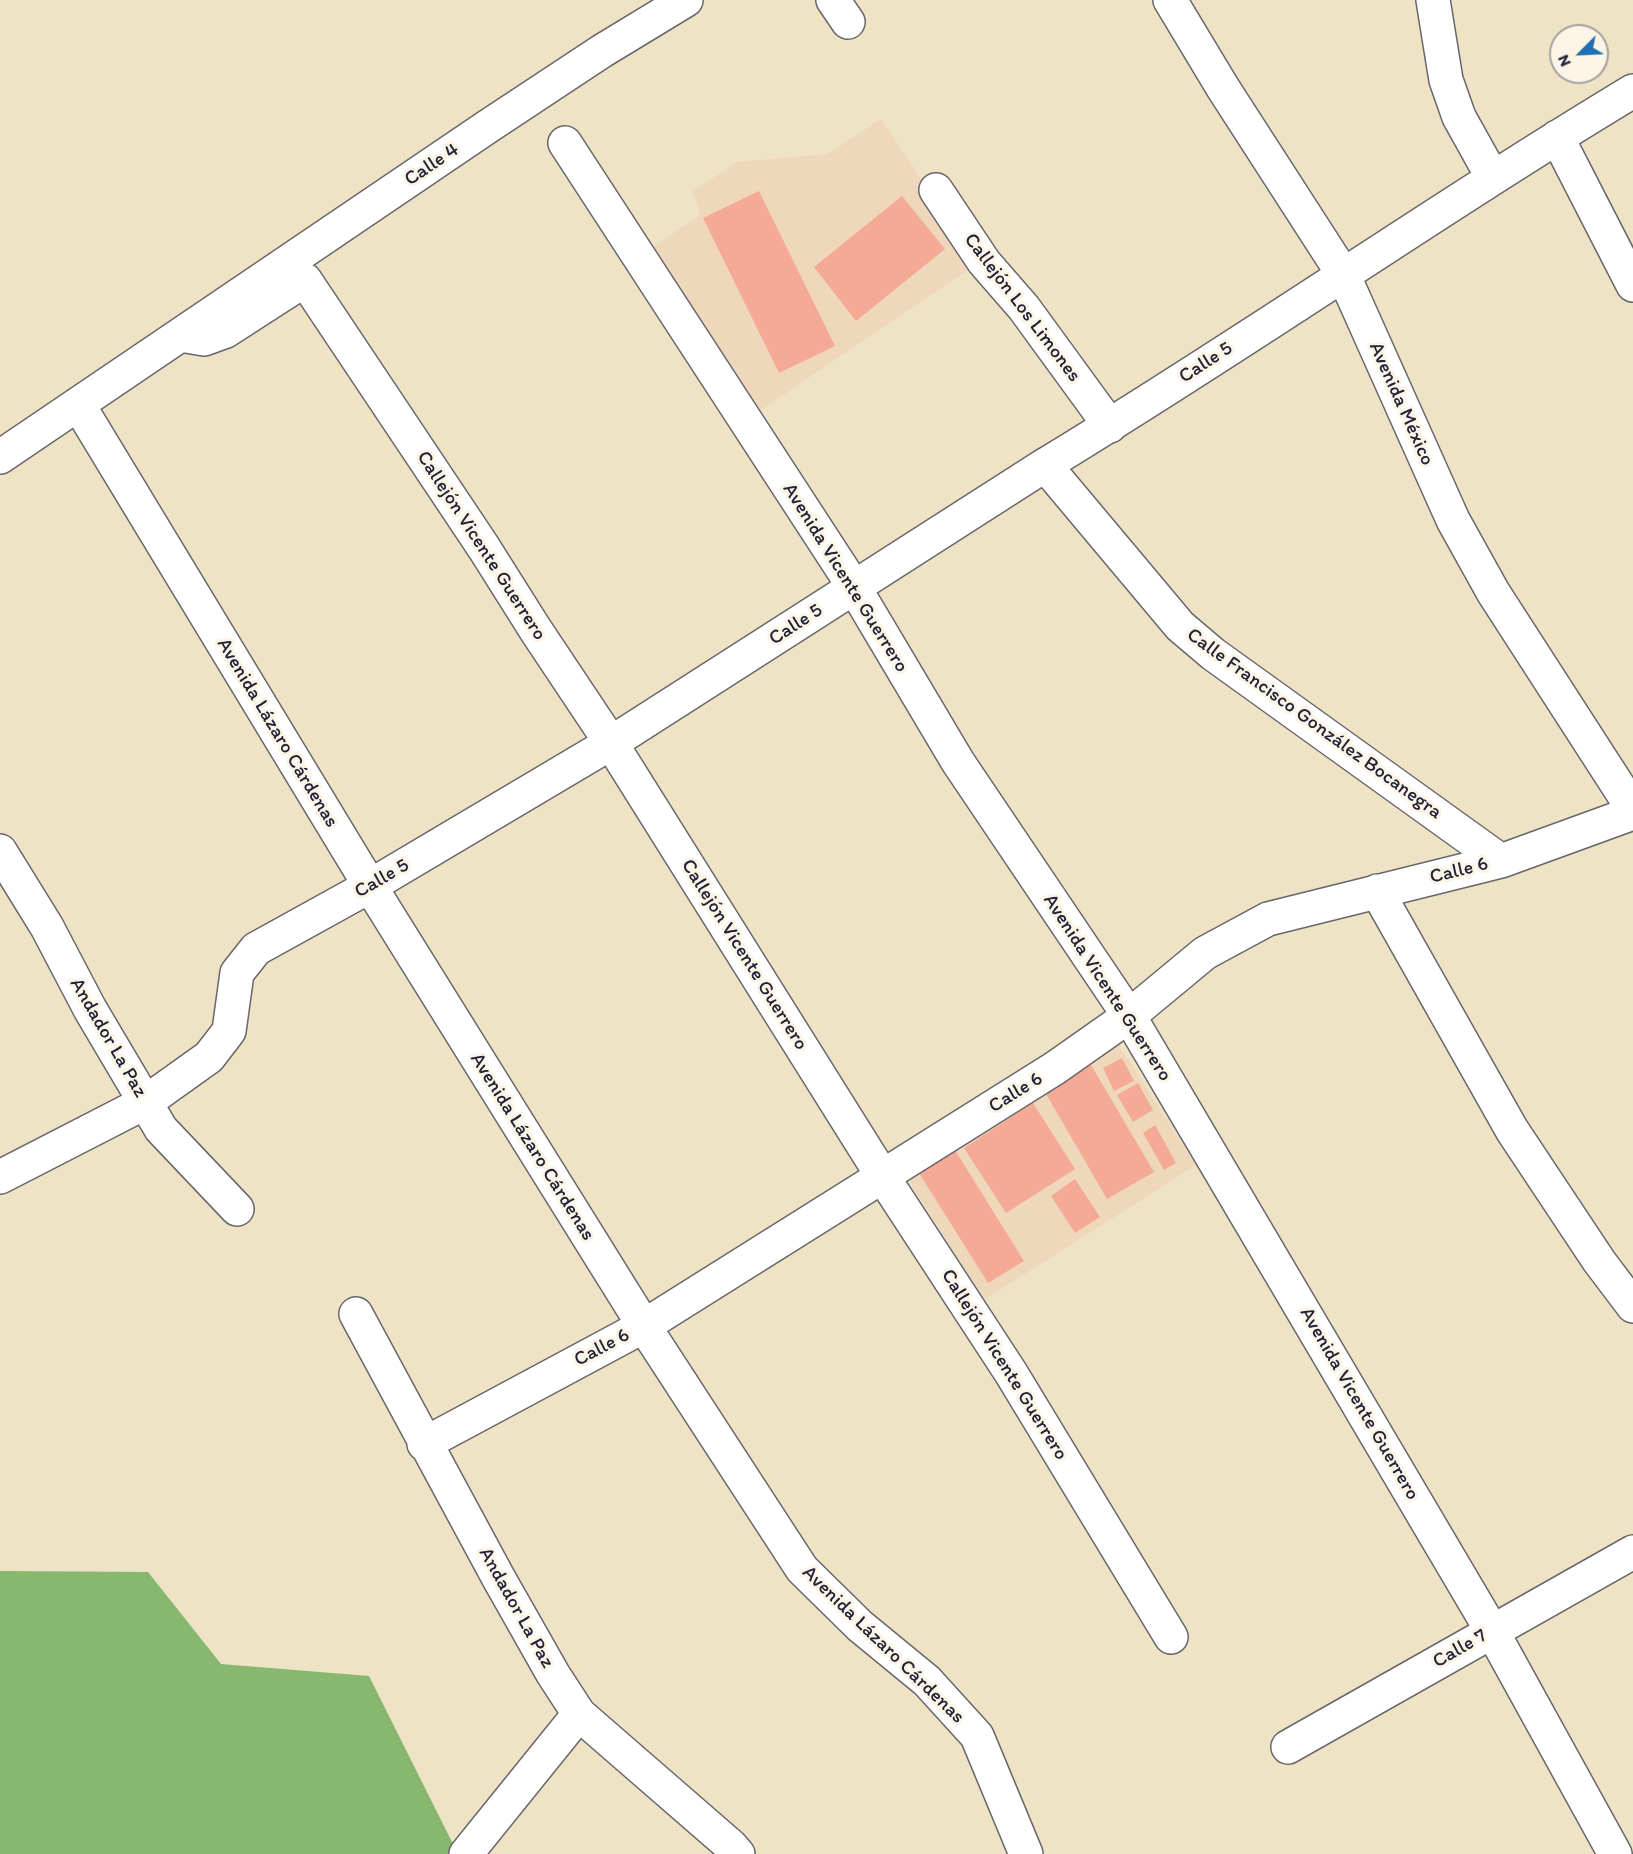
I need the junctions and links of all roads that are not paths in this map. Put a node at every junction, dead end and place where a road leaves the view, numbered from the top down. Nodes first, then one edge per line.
1 (686, 0) edge
2 (1170, 0) edge
3 (1432, 0) edge
4 (1633, 91) edge
5 (1557, 137) junction
6 (565, 143) dead end
7 (1493, 178) junction
8 (936, 190) dead end
9 (1343, 274) junction
10 (1633, 285) edge
11 (180, 334) junction
12 (78, 404) junction
13 (1110, 426) junction
14 (0, 457) edge
15 (1045, 465) junction
16 (854, 587) junction
17 (611, 743) junction
18 (1633, 811) edge
19 (0, 850) edge
20 (1501, 861) junction
21 (370, 886) junction
22 (1377, 891) junction
23 (1129, 1016) junction
24 (146, 1102) junction
25 (0, 1177) edge
26 (883, 1177) junction
27 (237, 1209) dead end
28 (1633, 1306) edge
29 (356, 1314) dead end
30 (644, 1326) junction
31 (424, 1444) junction
32 (1633, 1552) edge
33 (1492, 1631) junction
34 (1171, 1637) dead end
35 (579, 1714) junction
36 (1288, 1747) dead end
37 (731, 1851) edge
38 (466, 1854) edge
39 (1026, 1854) edge
40 (1615, 1854) edge

1 - 11 street, Calle 4
2 - 9 street, Avenida México
3 - 7 street
4 - 5 street, Calle 5
5 - 7 street, Calle 5
5 - 10 street
6 - 16 street, Avenida Vicente Guerrero
7 - 9 street, Calle 5
8 - 13 street, Callejón Los Limones
9 - 13 street, Calle 5
9 - 18 street, Avenida México
11 - 12 street, Calle 4
11 - 17 street, Callejón Vicente Guerrero
12 - 14 street, Calle 4
12 - 21 street, Avenida Lázaro Cárdenas
13 - 15 street, Calle 5
15 - 16 street, Calle 5
15 - 20 street, Calle Francisco González Bocanegra
16 - 17 street, Calle 5
16 - 23 street, Avenida Vicente Guerrero
17 - 21 street, Calle 5
17 - 26 street, Callejón Vicente Guerrero
18 - 20 street, Calle 6
19 - 24 street, Andador La Paz
20 - 22 street, Calle 6
21 - 24 street, Calle 5
21 - 30 street, Avenida Lázaro Cárdenas
22 - 23 street, Calle 6
22 - 28 street
23 - 26 street, Calle 6
23 - 33 street, Avenida Vicente Guerrero
24 - 25 street, Calle 5
24 - 27 street, Andador La Paz
26 - 30 street, Calle 6
26 - 34 street, Callejón Vicente Guerrero
29 - 31 street, Andador La Paz
30 - 31 street, Calle 6
30 - 39 street, Avenida Lázaro Cárdenas
31 - 35 street, Andador La Paz
32 - 33 street, Calle 7
33 - 36 street, Calle 7
33 - 40 street, Avenida Vicente Guerrero
35 - 37 street, Andador La Paz
35 - 38 street

